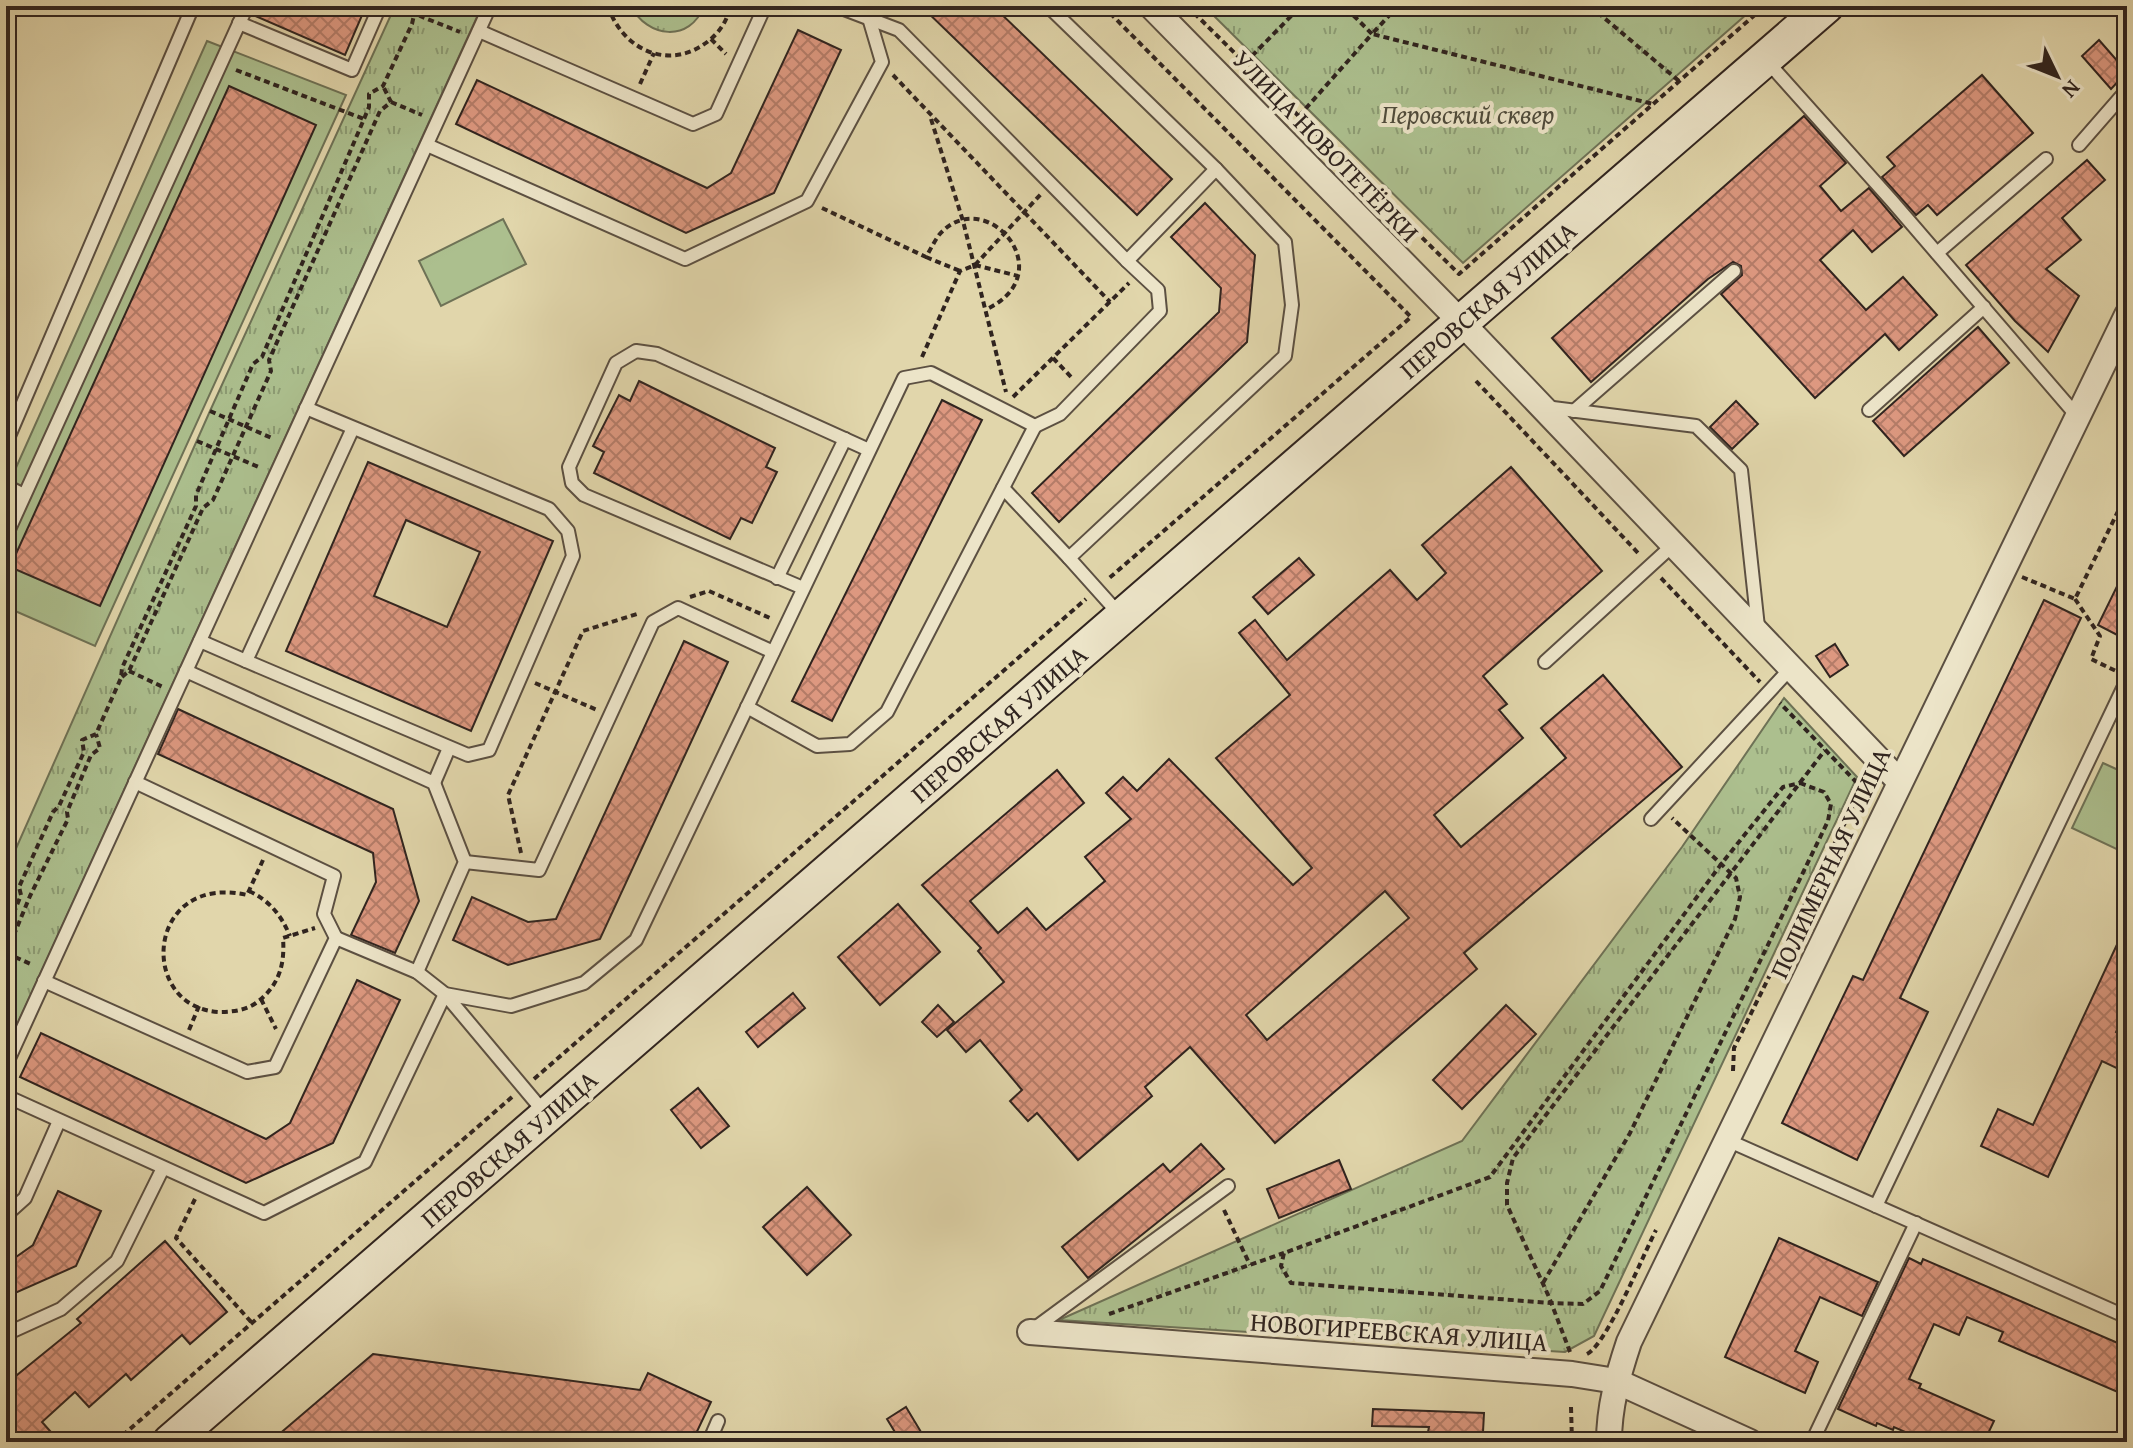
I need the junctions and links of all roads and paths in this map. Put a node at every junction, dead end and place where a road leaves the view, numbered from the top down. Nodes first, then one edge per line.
1 (193, 6) edge
2 (247, 6) edge
3 (380, 6) edge
4 (394, 6) edge
5 (416, 6) edge
6 (425, 6) edge
7 (490, 6) edge
8 (608, 6) edge
9 (730, 6) edge
10 (765, 6) edge
11 (836, 6) edge
12 (877, 6) edge
13 (1048, 6) edge
14 (1103, 6) edge
15 (1151, 6) edge
16 (1187, 6) edge
17 (1301, 6) edge
18 (1344, 6) edge
19 (1398, 6) edge
20 (1590, 6) edge
21 (1751, 6) edge
22 (1765, 6) edge
23 (1826, 6) edge
24 (412, 14) junction
25 (420, 16) junction
26 (1752, 17) junction
27 (869, 18) junction
28 (239, 23) junction
29 (412, 24) junction
30 (478, 34) junction
31 (1372, 34) junction
32 (654, 53) junction
33 (1764, 59) junction
34 (882, 62) junction
35 (1245, 63) junction
36 (219, 64) junction
37 (1679, 81) junction
38 (383, 86) junction
39 (2127, 90) edge
40 (634, 98) junction
41 (391, 102) junction
42 (1653, 104) junction
43 (930, 116) junction
44 (1299, 116) junction
45 (364, 119) junction
46 (438, 121) junction
47 (427, 145) junction
48 (2079, 145) dead end
49 (2046, 159) dead end
50 (1216, 169) junction
51 (1050, 183) junction
52 (807, 201) junction
53 (1024, 213) junction
54 (963, 221) junction
55 (1006, 233) junction
56 (1937, 253) junction
57 (926, 257) junction
58 (1127, 261) junction
59 (975, 265) junction
60 (960, 271) junction
61 (1734, 271) dead end
62 (1140, 272) junction
63 (1018, 276) junction
64 (1110, 302) junction
65 (1984, 307) junction
66 (987, 309) junction
67 (2127, 315) edge
68 (1462, 323) junction
69 (1053, 358) junction
70 (914, 376) junction
71 (1476, 381) dead end
72 (1083, 389) junction
73 (1541, 407) junction
74 (306, 408) junction
75 (1869, 410) dead end
76 (210, 411) dead end
77 (1574, 411) junction
78 (2077, 416) junction
79 (229, 420) junction
80 (1035, 426) junction
81 (246, 427) junction
82 (353, 428) junction
83 (845, 439) junction
84 (197, 441) dead end
85 (6, 443) edge
86 (290, 445) junction
87 (217, 449) junction
88 (869, 450) junction
89 (233, 456) junction
90 (276, 474) junction
91 (6, 486) edge
92 (1003, 488) junction
93 (2127, 493) edge
94 (24, 495) junction
95 (6, 536) edge
96 (1673, 545) junction
97 (1069, 558) junction
98 (1650, 566) junction
99 (2016, 575) dead end
100 (777, 578) junction
101 (803, 588) junction
102 (1097, 589) junction
103 (2075, 599) junction
104 (1122, 617) junction
105 (1758, 634) junction
106 (200, 641) junction
107 (773, 652) junction
108 (246, 661) junction
109 (1545, 662) dead end
110 (1791, 668) junction
111 (129, 671) junction
112 (186, 671) junction
113 (522, 677) junction
114 (121, 678) junction
115 (2127, 678) edge
116 (1769, 691) junction
117 (176, 693) junction
118 (747, 707) junction
119 (610, 716) junction
120 (96, 734) junction
121 (449, 748) junction
122 (1825, 750) junction
123 (1899, 781) junction
124 (135, 782) junction
125 (434, 783) junction
126 (1800, 783) junction
127 (1661, 808) junction
128 (1651, 819) dead end
129 (270, 846) junction
130 (465, 862) junction
131 (1722, 863) junction
132 (1732, 873) junction
133 (249, 891) junction
134 (329, 923) junction
135 (6, 932) edge
136 (290, 936) junction
137 (336, 938) junction
138 (6, 953) edge
139 (417, 972) junction
140 (46, 976) junction
141 (445, 994) junction
142 (261, 999) junction
143 (199, 1006) junction
144 (183, 1043) junction
145 (285, 1046) junction
146 (6, 1065) edge
147 (1728, 1082) dead end
148 (523, 1087) junction
149 (6, 1096) edge
150 (547, 1116) junction
151 (59, 1121) junction
152 (1727, 1140) junction
153 (163, 1168) junction
154 (202, 1185) junction
155 (1228, 1186) dead end
156 (1876, 1206) junction
157 (1225, 1212) dead end
158 (6, 1215) edge
159 (1660, 1220) dead end
160 (1916, 1223) junction
161 (1284, 1253) junction
162 (1250, 1265) junction
163 (1543, 1283) junction
164 (1551, 1303) junction
165 (1108, 1315) dead end
166 (2127, 1317) edge
167 (252, 1323) junction
168 (1030, 1332) joint
169 (6, 1334) edge
170 (1584, 1355) dead end
171 (1574, 1360) dead end
172 (1616, 1381) junction
173 (1571, 1407) dead end
174 (718, 1421) dead end
175 (115, 1442) edge
176 (170, 1442) edge
177 (709, 1442) edge
178 (1572, 1442) edge
179 (1609, 1442) edge
180 (1750, 1442) edge
181 (1812, 1442) edge

1 - 85 lane
2 - 28 lane
3 - 28 lane
4 - 24 path
5 - 24 path
6 - 25 path
7 - 30 lane
8 - 32 path
9 - 32 path
10 - 40 lane
11 - 27 lane
12 - 27 lane
13 - 50 lane
14 - 102 path
15 - 68 street, УЛИЦА НОВОТЕТЁРКИ
16 - 35 path
17 - 35 path
18 - 31 path
19 - 31 path
20 - 37 path
21 - 26 path
22 - 26 path
23 - 33 main road, ПЕРОВСКАЯ УЛИЦА
24 - 29 path
25 - 29 path
25 - 30 path
26 - 37 path
27 - 34 lane
27 - 51 lane
28 - 36 lane
29 - 38 path
30 - 40 lane
30 - 46 lane
31 - 42 path
31 - 44 path
32 - 40 path
33 - 56 lane
33 - 68 main road, ПЕРОВСКАЯ УЛИЦА
34 - 43 path
34 - 52 lane
35 - 44 path
36 - 45 path
36 - 94 lane
37 - 42 path
38 - 41 path
38 - 45 path
39 - 48 lane
41 - 46 path
41 - 81 path
42 - 44 path
43 - 53 path
43 - 54 path
45 - 79 path
46 - 47 lane
47 - 52 lane
47 - 74 lane
49 - 56 lane
50 - 58 lane
50 - 97 lane
51 - 53 path
51 - 58 lane
52 - 57 path
53 - 55 path
53 - 64 path
54 - 55 path
54 - 57 path
54 - 59 path
55 - 59 path
55 - 63 path
56 - 65 lane
57 - 60 path
58 - 62 lane
59 - 60 path
59 - 63 path
59 - 66 path
60 - 70 path
61 - 77 lane
62 - 64 path
62 - 72 lane
63 - 66 path
64 - 69 path
65 - 75 lane
65 - 78 lane
66 - 69 path
67 - 78 street, ПОЛИМЕРНАЯ УЛИЦА
68 - 73 street, УЛИЦА НОВОТЕТЁРКИ
68 - 104 main road, ПЕРОВСКАЯ УЛИЦА
69 - 72 path
70 - 80 lane
70 - 88 lane
71 - 98 path
72 - 80 lane
73 - 77 lane
73 - 96 street, УЛИЦА НОВОТЕТЁРКИ
74 - 82 lane
74 - 86 lane
76 - 79 path
77 - 105 lane
78 - 123 street, ПОЛИМЕРНАЯ УЛИЦА
79 - 81 path
79 - 87 path
80 - 92 lane
81 - 86 path
81 - 89 path
82 - 108 lane
82 - 113 lane
83 - 88 lane
83 - 100 lane
83 - 100 lane
84 - 87 path
86 - 90 lane
87 - 89 path
87 - 114 path
88 - 101 lane
89 - 90 path
89 - 111 path
90 - 106 lane
91 - 94 lane
92 - 97 lane
92 - 118 lane
93 - 103 path
94 - 95 lane
96 - 98 lane
96 - 105 street, УЛИЦА НОВОТЕТЁРКИ
97 - 102 lane
98 - 109 lane
98 - 116 path
99 - 103 path
100 - 101 lane
101 - 107 lane
102 - 104 lane
102 - 148 path
103 - 115 path
104 - 150 main road, ПЕРОВСКАЯ УЛИЦА
105 - 110 street, УЛИЦА НОВОТЕТЁРКИ
106 - 108 lane
106 - 112 lane
107 - 118 lane
107 - 119 lane
108 - 121 lane
110 - 116 lane
110 - 123 street, УЛИЦА НОВОТЕТЁРКИ
111 - 114 path
111 - 117 path
112 - 117 lane
112 - 125 lane
113 - 119 path
113 - 121 lane
114 - 120 path
115 - 156 lane
116 - 122 path
116 - 127 lane
117 - 124 lane
118 - 141 lane
119 - 130 lane
120 - 135 path
120 - 138 path
121 - 125 lane
122 - 126 path
122 - 147 path
123 - 152 street, ПОЛИМЕРНАЯ УЛИЦА
124 - 129 lane
124 - 140 lane
125 - 130 lane
126 - 131 path
126 - 132 path
126 - 164 path
127 - 128 lane
127 - 131 path
129 - 133 path
129 - 134 lane
130 - 139 lane
131 - 132 path
131 - 161 path
132 - 163 path
132 - 163 path
133 - 136 path
133 - 143 path
134 - 136 path
134 - 137 lane
136 - 142 path
137 - 139 lane
137 - 145 lane
138 - 140 path
139 - 141 lane
140 - 144 lane
140 - 146 lane
141 - 148 lane
141 - 154 lane
142 - 143 path
142 - 145 path
143 - 144 path
144 - 145 lane
148 - 150 lane
148 - 167 path
149 - 151 lane
150 - 176 main road, ПЕРОВСКАЯ УЛИЦА
151 - 153 lane
151 - 158 lane
152 - 156 lane
152 - 172 street, ПОЛИМЕРНАЯ УЛИЦА
153 - 154 lane
153 - 169 lane
154 - 167 path
155 - 168 lane
156 - 160 lane
157 - 162 path
159 - 170 path
160 - 166 lane
160 - 181 lane
161 - 162 path
161 - 164 path
162 - 165 path
163 - 164 path
164 - 171 path
167 - 175 path
168 - 172 street, НОВОГИРЕЕВСКАЯ УЛИЦА
172 - 179 street, ПОЛИМЕРНАЯ УЛИЦА
172 - 180 street, НОВОГИРЕЕВСКАЯ УЛИЦА
173 - 178 path
174 - 177 lane

